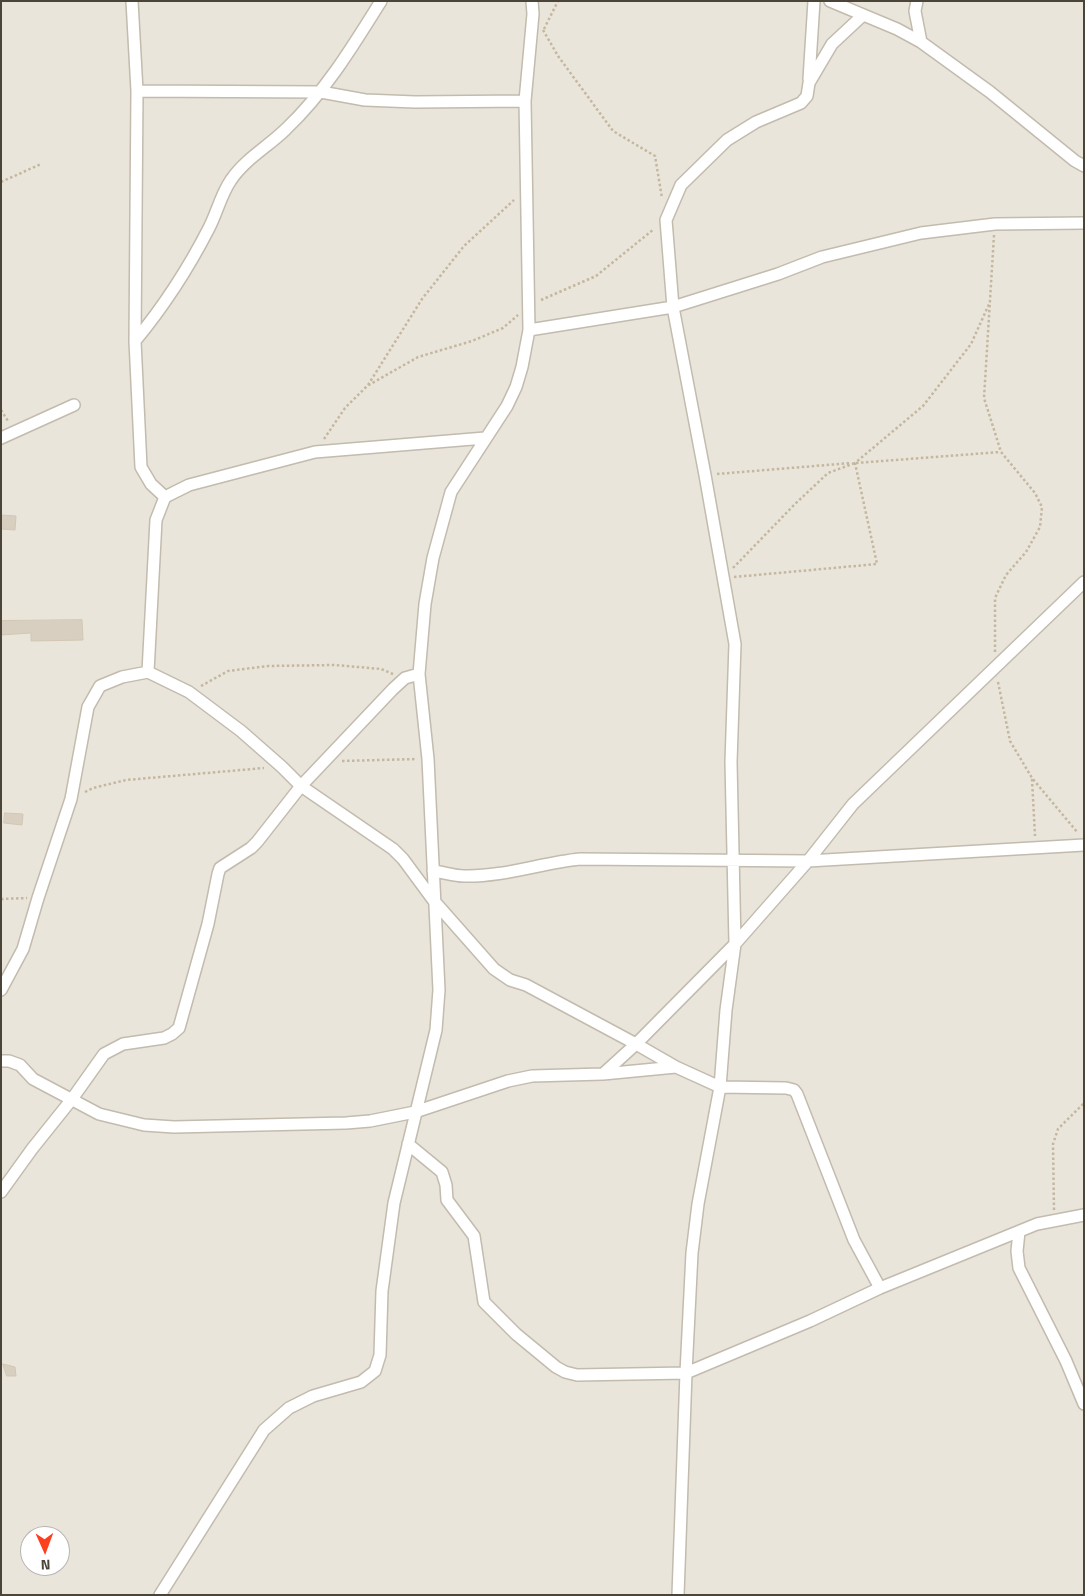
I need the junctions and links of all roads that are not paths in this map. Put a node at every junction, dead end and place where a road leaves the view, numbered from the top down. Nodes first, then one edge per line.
1 (132, 1) edge
2 (380, 1) edge
3 (532, 1) edge
4 (814, 1) edge
5 (830, 1) edge
6 (917, 1) edge
7 (862, 16) junction
8 (921, 42) junction
9 (809, 83) junction
10 (137, 91) junction
11 (321, 92) junction
12 (525, 101) junction
13 (1084, 166) edge
14 (1084, 223) edge
15 (673, 307) junction
16 (529, 330) junction
17 (135, 342) junction
18 (74, 405) dead end
19 (1, 438) edge
20 (485, 438) junction
21 (165, 497) junction
22 (1084, 582) edge
23 (148, 672) junction
24 (419, 674) junction
25 (301, 786) junction
26 (1084, 845) edge
27 (732, 859) junction
28 (808, 861) junction
29 (433, 871) junction
30 (434, 901) junction
31 (735, 944) junction
32 (1, 990) edge
33 (636, 1044) junction
34 (1, 1061) edge
35 (676, 1067) junction
36 (602, 1074) junction
37 (720, 1086) junction
38 (72, 1099) junction
39 (415, 1112) junction
40 (408, 1144) junction
41 (1, 1192) edge
42 (1084, 1216) edge
43 (1019, 1232) junction
44 (880, 1288) junction
45 (686, 1373) junction
46 (1084, 1404) edge
47 (160, 1595) edge
48 (678, 1595) edge

1 - 10 street
2 - 11 street
3 - 12 street
4 - 9 street
5 - 7 street
6 - 8 street
7 - 8 street
7 - 9 street
8 - 13 street
9 - 15 street
10 - 11 street
10 - 17 street
11 - 12 street
11 - 17 street
12 - 16 street
14 - 15 street
15 - 16 street
15 - 27 street
16 - 20 street
17 - 21 street
18 - 19 street
20 - 21 street
20 - 24 street
21 - 23 street
22 - 28 street
23 - 25 street
23 - 32 street
24 - 25 street
24 - 29 street
25 - 30 street
25 - 38 street
26 - 28 street
27 - 28 street
27 - 29 street
27 - 31 street
28 - 31 street
29 - 30 street
30 - 33 street
30 - 39 street
31 - 33 street
31 - 37 street
33 - 35 street
33 - 36 street
34 - 38 street
35 - 36 street
35 - 37 street
36 - 39 street
37 - 44 street
37 - 45 street
38 - 39 street
38 - 41 street
39 - 40 street
40 - 45 street
40 - 47 street
42 - 43 street
43 - 44 street
43 - 46 street
44 - 45 street
45 - 48 street

